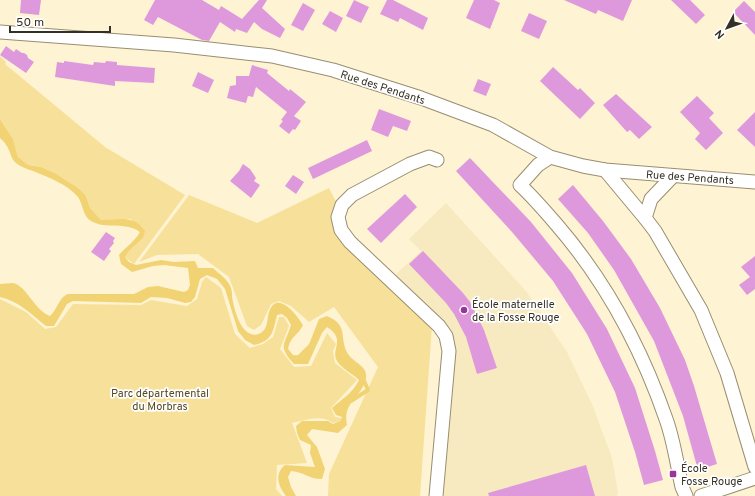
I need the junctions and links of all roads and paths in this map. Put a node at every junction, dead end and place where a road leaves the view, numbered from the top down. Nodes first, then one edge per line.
1 (0, 32) edge
2 (550, 157) junction
3 (436, 160) dead end
4 (605, 170) junction
5 (673, 176) junction
6 (755, 182) edge
7 (645, 218) junction
8 (755, 467) edge
9 (755, 478) edge
10 (436, 496) edge
11 (686, 496) edge
12 (701, 496) edge

1 - 2 street, Rue des Pendants
2 - 4 street, Rue des Pendants
2 - 11 street
3 - 10 street
4 - 5 street, Rue des Pendants
4 - 7 street
5 - 6 street, Rue des Pendants
5 - 7 street
7 - 8 street
9 - 12 street

